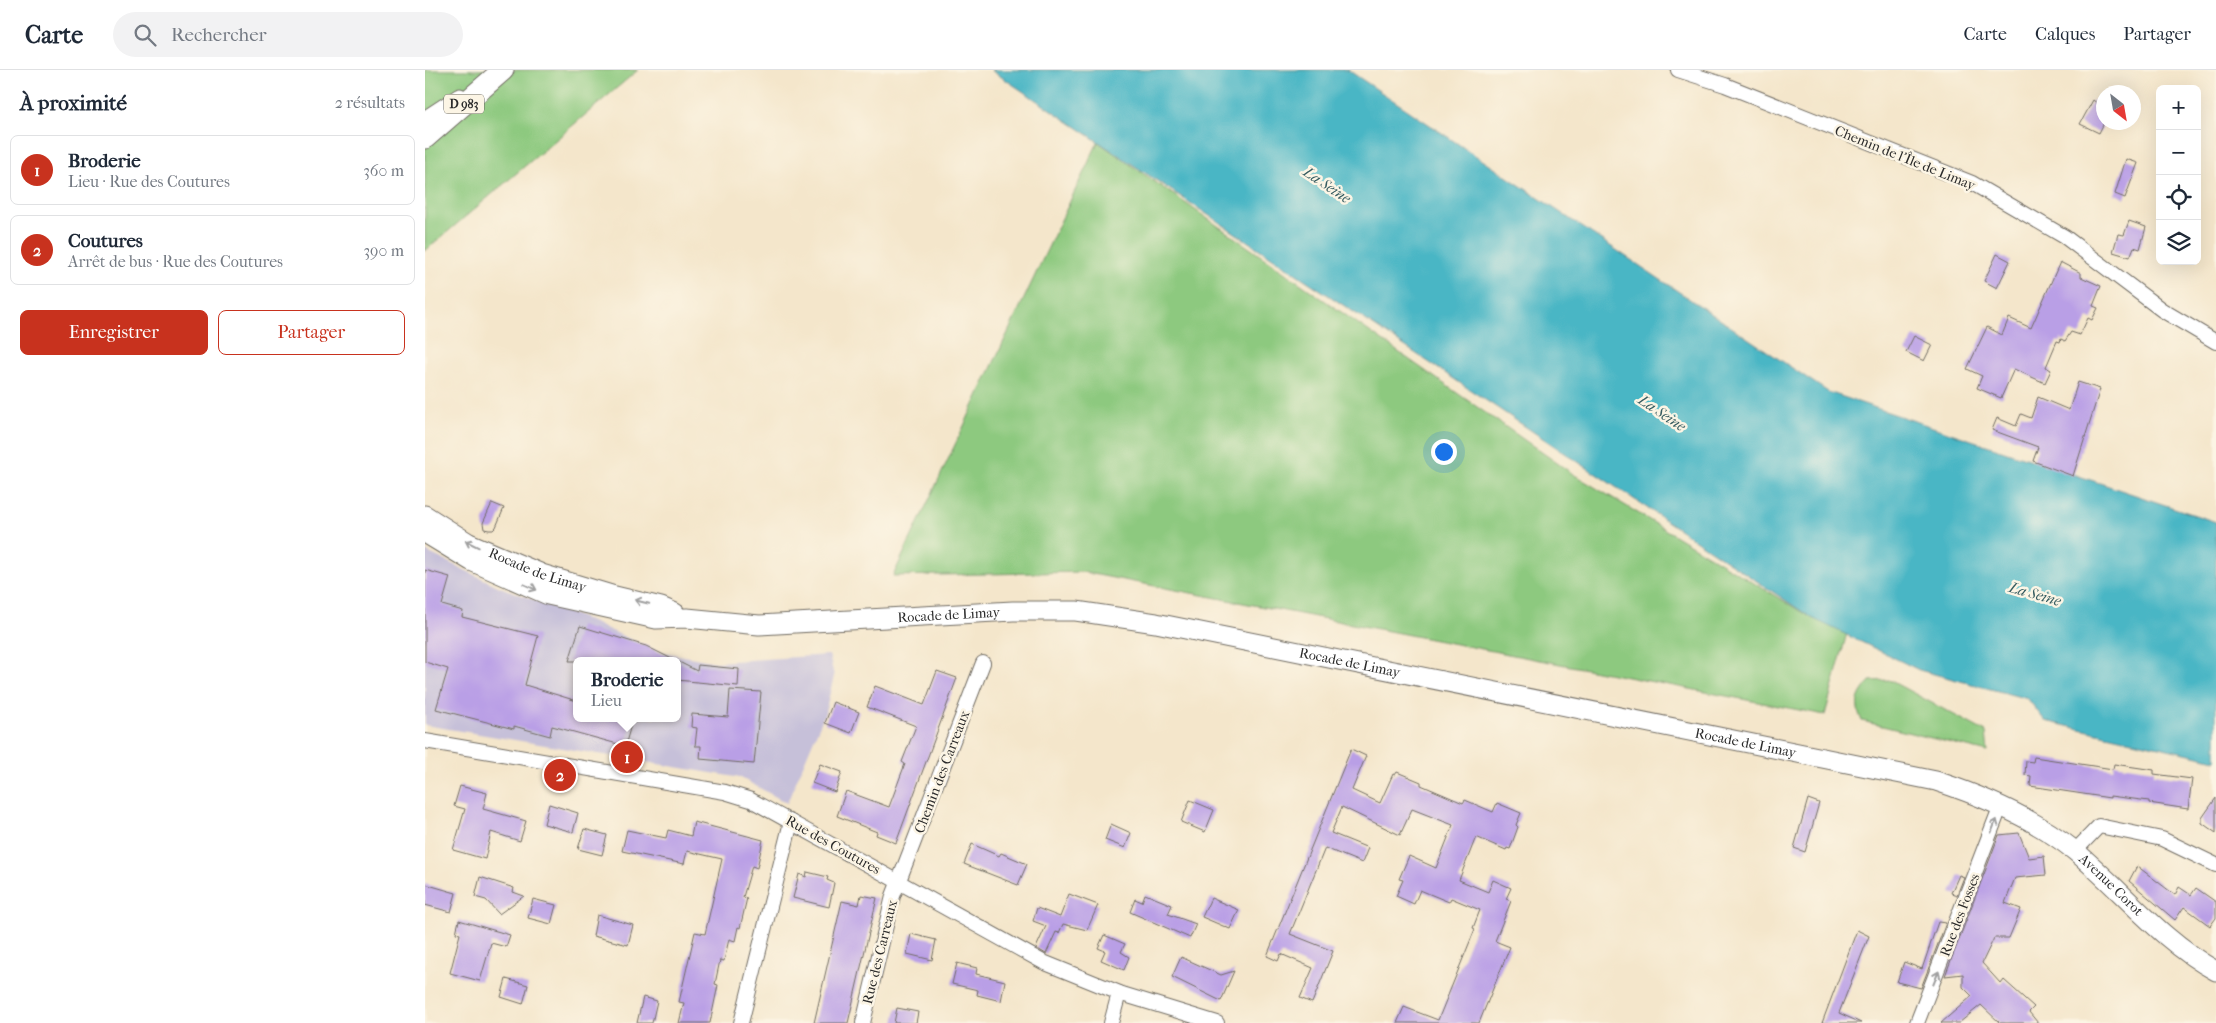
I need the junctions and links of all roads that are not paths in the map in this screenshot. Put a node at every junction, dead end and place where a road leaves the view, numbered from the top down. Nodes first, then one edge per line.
1 (503, 70) edge
2 (1678, 70) edge
3 (425, 121) edge
4 (425, 138) edge
5 (2216, 342) edge
6 (425, 515) edge
7 (425, 532) edge
8 (687, 618) junction
9 (983, 662) dead end
10 (425, 741) edge
11 (2001, 806) junction
12 (791, 822) junction
13 (2075, 851) junction
14 (2216, 865) edge
15 (901, 881) junction
16 (2216, 971) edge
17 (1119, 993) junction
18 (741, 1023) edge
19 (863, 1023) edge
20 (1111, 1023) edge
21 (1217, 1023) edge
22 (1917, 1023) edge

1 - 3 main road
1 - 4 main road, D 983
2 - 5 street, Chemin de l'Île de Limay
8 -> 6 main road, Rocade de Limay
7 -> 8 main road, Rocade de Limay
8 - 11 main road, Rocade de Limay
9 - 15 street, Chemin des Carreaux
10 - 12 street, Rue des Coutures
11 - 13 main road, Avenue Corot
22 -> 11 street, Rue des Fosses
12 - 15 street, Rue des Coutures
12 - 18 street
13 - 14 street
13 - 16 main road, Avenue Corot
15 - 17 street, Rue des Coutures
15 - 19 street, Rue des Carreaux
17 - 20 street
17 - 21 street, Rue des Coutures

